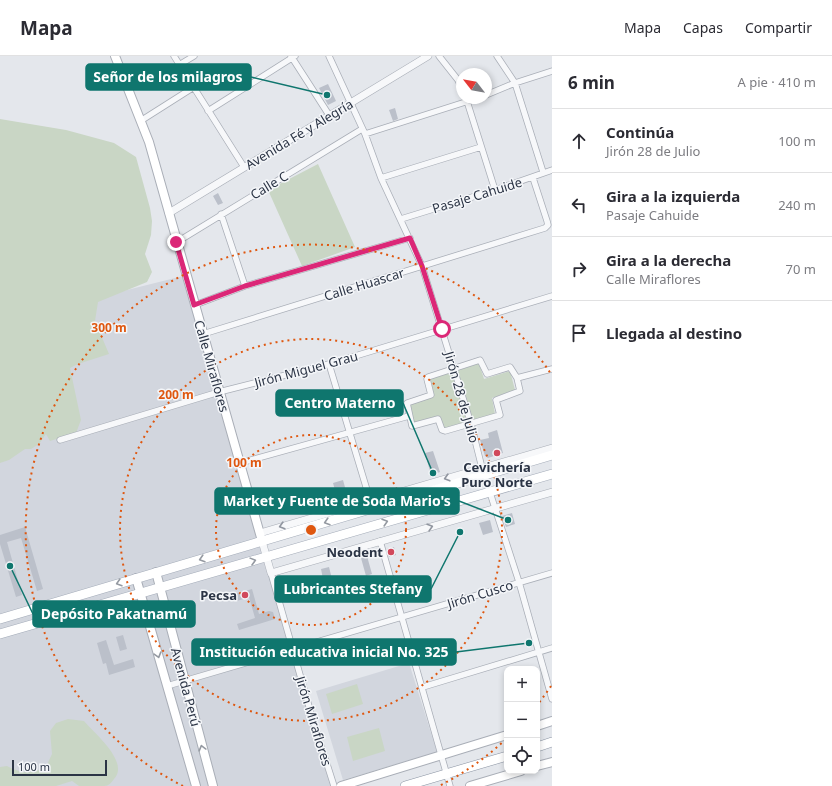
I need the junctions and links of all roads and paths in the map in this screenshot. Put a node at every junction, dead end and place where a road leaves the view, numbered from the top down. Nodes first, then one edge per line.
1 (115, 56) edge
2 (174, 56) edge
3 (194, 56) edge
4 (329, 56) edge
5 (428, 56) edge
6 (439, 56) edge
7 (497, 56) edge
8 (293, 57) edge
9 (179, 65) junction
10 (552, 71) edge
11 (456, 77) edge
12 (515, 83) junction
13 (194, 87) junction
14 (492, 92) edge
15 (456, 103) edge
16 (351, 104) junction
17 (467, 104) edge
18 (208, 111) junction
19 (329, 115) junction
20 (142, 120) junction
21 (362, 129) junction
22 (365, 134) junction
23 (481, 147) junction
24 (244, 167) junction
25 (552, 170) edge
26 (544, 172) junction
27 (382, 178) junction
28 (533, 178) junction
29 (496, 190) junction
30 (169, 213) junction
31 (221, 214) junction
32 (401, 218) junction
33 (410, 238) junction
34 (176, 242) junction
35 (422, 266) junction
36 (245, 286) junction
37 (552, 296) edge
38 (194, 305) junction
39 (442, 329) junction
40 (203, 334) junction
41 (329, 364) junction
42 (552, 368) edge
43 (454, 369) junction
44 (517, 378) junction
45 (219, 392) junction
46 (409, 416) junction
47 (471, 424) junction
48 (349, 431) junction
49 (60, 440) dead end
50 (552, 448) edge
51 (552, 455) edge
52 (240, 462) junction
53 (483, 471) junction
54 (552, 474) edge
55 (489, 491) junction
56 (552, 492) edge
57 (370, 500) junction
58 (495, 508) junction
59 (261, 537) junction
60 (380, 542) junction
61 (267, 557) junction
62 (156, 572) junction
63 (271, 573) junction
64 (552, 573) edge
65 (136, 578) junction
66 (519, 582) junction
67 (160, 587) junction
68 (139, 594) junction
69 (403, 618) junction
70 (0, 619) edge
71 (0, 634) edge
72 (552, 648) edge
73 (293, 649) junction
74 (540, 652) junction
75 (184, 680) junction
76 (167, 686) junction
77 (423, 687) junction
78 (552, 699) edge
79 (552, 721) edge
80 (540, 725) edge
81 (504, 737) edge
82 (552, 742) edge
83 (540, 746) edge
84 (442, 756) junction
85 (504, 757) edge
86 (552, 762) edge
87 (540, 765) edge
88 (448, 774) junction
89 (511, 774) edge
90 (196, 786) edge
91 (212, 786) edge
92 (334, 786) edge
93 (341, 786) edge
94 (405, 786) edge
95 (450, 786) edge
96 (470, 786) edge

1 - 20 main road, Calle Miraflores
2 - 9 street
3 - 9 street
4 - 16 street, Jirón 28 de Julio
5 - 16 street, Avenida Fé y Alegría
6 - 11 street
7 - 12 street
8 - 18 street
8 - 19 street
9 - 13 street
10 - 12 street
12 - 14 street
12 - 26 street
13 - 18 street
13 - 20 street
15 - 22 street
16 - 19 street, Avenida Fé y Alegría
16 - 21 street, Jirón 28 de Julio
17 - 23 street
18 - 24 street
19 - 24 street, Avenida Fé y Alegría
20 - 30 main road, Calle Miraflores
21 - 22 street, Jirón 28 de Julio
21 - 31 street, Calle C
22 - 27 street, Jirón 28 de Julio
23 - 27 street
23 - 29 street
24 - 30 street, Avenida Fé y Alegría
25 - 26 street, Pasaje Cahuide
26 - 28 street, Pasaje Cahuide
27 - 32 street, Jirón 28 de Julio
28 - 29 street, Pasaje Cahuide
28 - 35 street, Calle Huascar
29 - 32 street, Pasaje Cahuide
30 - 34 main road, Calle Miraflores
31 - 34 street, Calle C
31 - 36 street
32 - 33 street, Jirón 28 de Julio
33 - 35 street, Jirón 28 de Julio
33 - 36 street
34 - 38 main road, Calle Miraflores
35 - 39 street, Jirón 28 de Julio
35 - 40 street, Calle Huascar
36 - 38 street
37 - 39 street, Jirón Miguel Grau
38 - 40 main road, Calle Miraflores
39 - 41 street, Jirón Miguel Grau
39 - 43 street, Jirón 28 de Julio
40 - 45 main road, Calle Miraflores
41 - 45 street, Jirón Miguel Grau
41 - 48 street
42 - 44 street
43 - 44 street
43 - 46 street
43 - 47 street, Jirón 28 de Julio
44 - 47 street
45 - 49 street, Jirón Miguel Grau
45 - 52 main road, Calle Miraflores
46 - 47 street
46 - 48 street
47 - 53 street, Jirón 28 de Julio
48 - 52 street
48 - 57 street
50 - 53 street
51 - 53 main road
52 - 59 main road, Calle Miraflores
53 - 55 street, Jirón 28 de Julio
53 -> 57 street
53 -> 59 main road
54 - 55 main road
55 - 58 street, Jirón 28 de Julio
61 -> 55 main road
56 - 58 street
57 -> 59 street
60 -> 58 street
58 - 66 street, Jirón 28 de Julio
59 - 61 street, Jirón Miraflores
59 -> 62 main road
60 - 63 street
60 - 69 street
61 - 63 street, Jirón Miraflores
67 -> 61 main road
62 - 65 main road
62 - 67 main road, Avenida Perú
63 - 73 street, Jirón Miraflores
64 - 66 street, Jirón Cusco
65 - 68 main road, Avenida Perú
65 -> 70 main road
66 - 69 street, Jirón Cusco
66 - 74 street, Jirón 28 de Julio
67 - 68 main road
67 - 75 main road, Avenida Perú
68 - 71 main road
68 -> 76 main road, Avenida Perú
69 - 73 street, Jirón Cusco
69 - 77 street
72 - 74 street
73 - 75 street, Jirón Cusco
73 - 92 street, Jirón Miraflores
74 - 77 street
74 - 78 street, Jirón 28 de Julio
75 - 76 street, Jirón Cusco
91 -> 75 main road, Avenida Perú
76 - 90 main road, Avenida Perú
77 - 84 street
79 - 80 main road
81 - 84 main road
82 - 83 main road
84 - 88 street
84 - 93 main road
85 - 88 main road
86 - 87 main road
88 - 94 main road
88 - 95 street
89 - 96 main road

